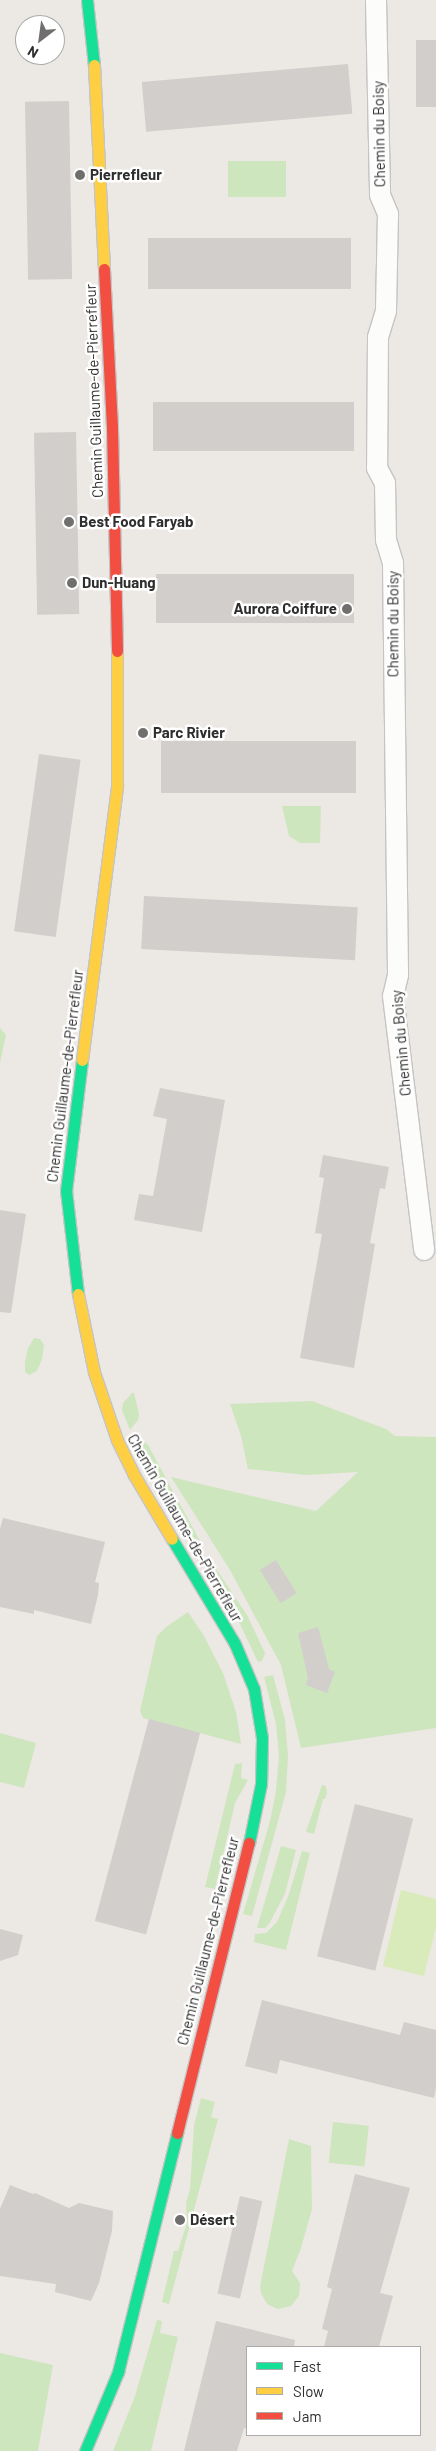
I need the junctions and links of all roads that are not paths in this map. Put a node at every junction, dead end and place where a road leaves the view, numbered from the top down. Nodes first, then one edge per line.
1 (87, 0) edge
2 (376, 0) edge
3 (424, 1250) dead end
4 (86, 2451) edge

1 - 4 street, Chemin Guillaume-de-Pierrefleur
2 - 3 street, Chemin du Boisy

